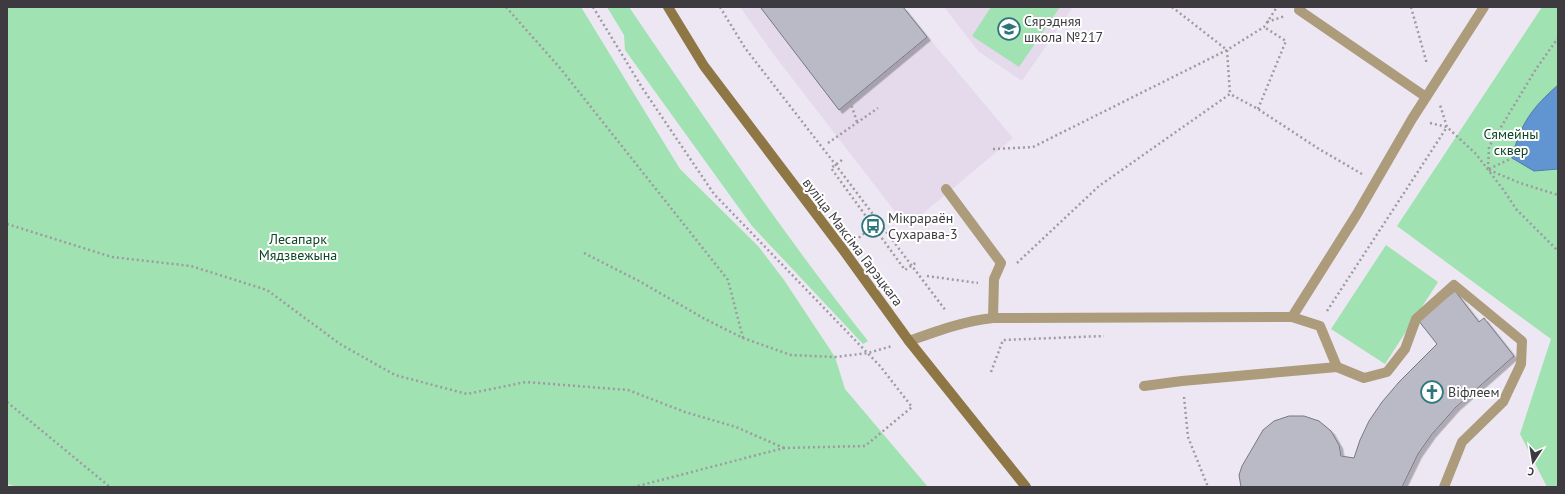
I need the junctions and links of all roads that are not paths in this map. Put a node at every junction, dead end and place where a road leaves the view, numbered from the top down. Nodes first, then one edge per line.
1 (668, 7) edge
2 (1301, 7) edge
3 (1484, 7) edge
4 (1426, 97) junction
5 (946, 189) dead end
6 (993, 318) junction
7 (1292, 318) junction
8 (909, 341) junction
9 (1337, 367) junction
10 (1144, 386) dead end
11 (1026, 487) edge
12 (1444, 487) edge

1 - 8 main road, вуліца Максіма Гарэцкага
2 - 4 lane
3 - 4 lane
4 - 7 lane
5 - 6 lane
6 - 7 lane
6 - 8 lane
7 - 9 lane
8 - 11 main road, вуліца Максіма Гарэцкага
9 - 10 lane
9 - 12 lane

